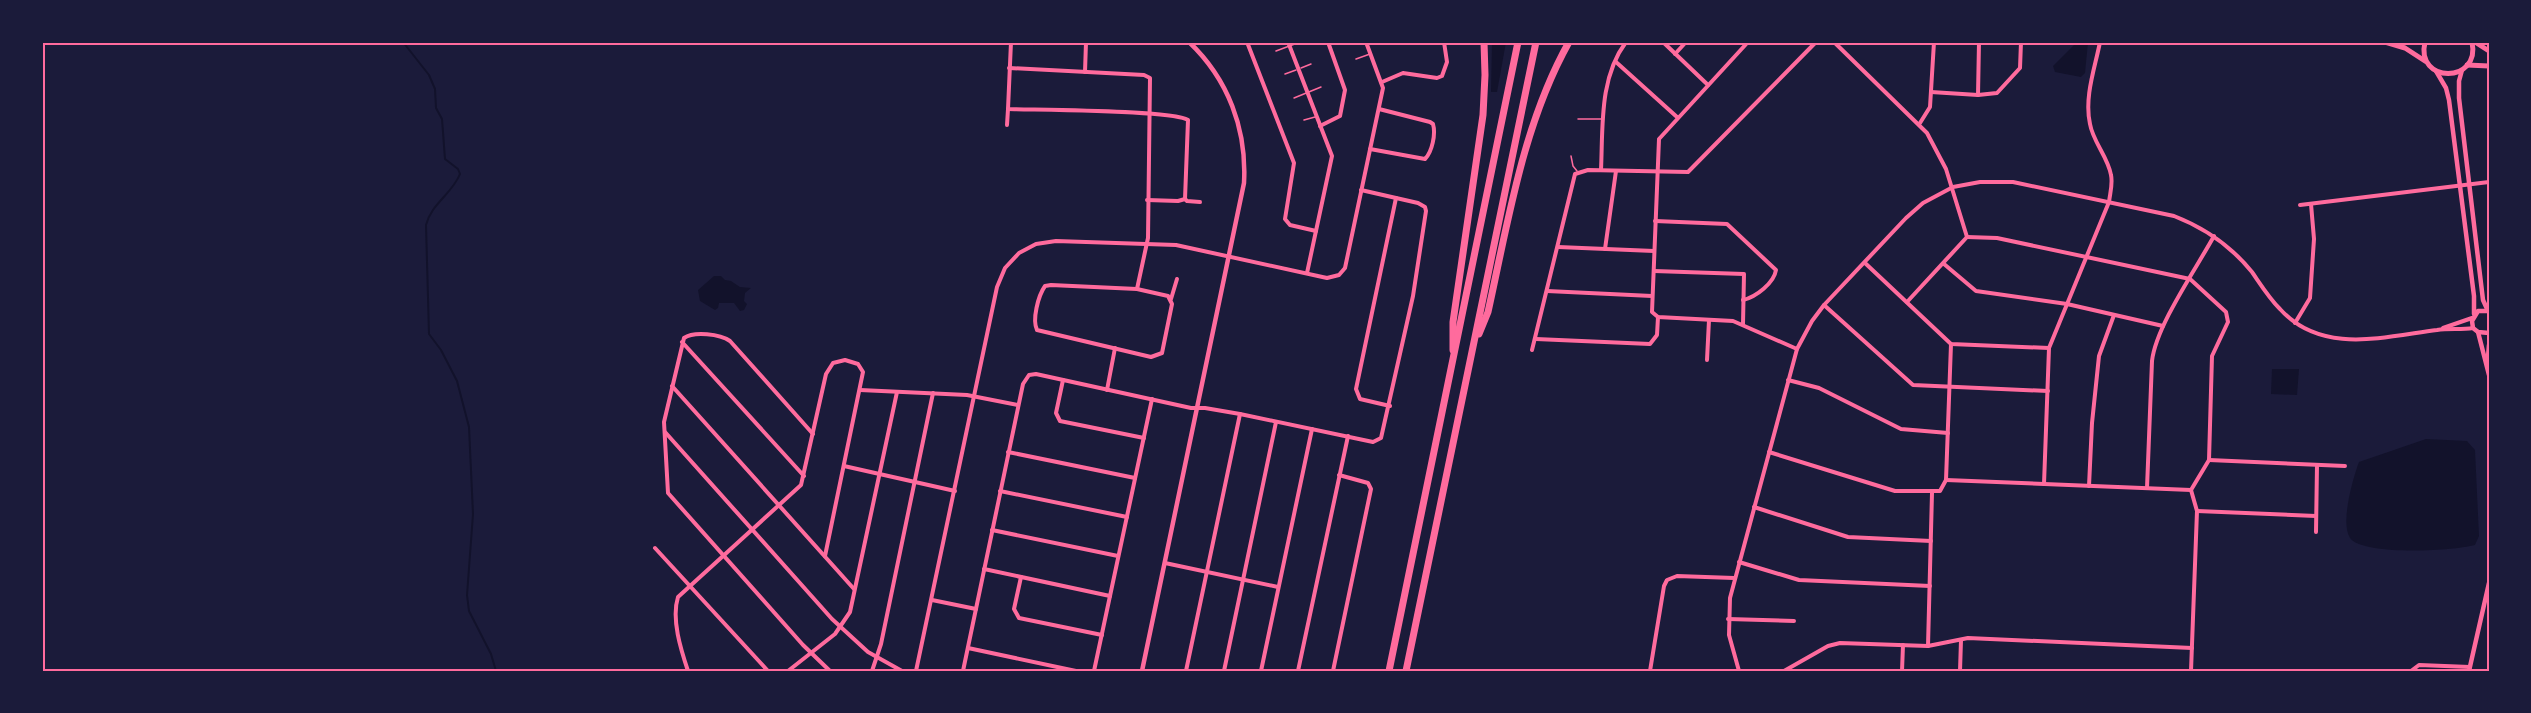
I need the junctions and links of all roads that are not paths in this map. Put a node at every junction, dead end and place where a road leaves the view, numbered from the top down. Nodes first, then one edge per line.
1 (1011, 42) edge
2 (1086, 42) edge
3 (1189, 42) edge
4 (1247, 42) edge
5 (1300, 42) edge
6 (1328, 42) edge
7 (1366, 42) edge
8 (1444, 42) edge
9 (1484, 42) edge
10 (1518, 42) edge
11 (1536, 42) edge
12 (1569, 42) edge
13 (1626, 42) edge
14 (1663, 42) edge
15 (1686, 42) edge
16 (1748, 42) edge
17 (1816, 42) edge
18 (1834, 42) edge
19 (1934, 42) edge
20 (1979, 42) edge
21 (2021, 42) edge
22 (2100, 42) edge
23 (2385, 42) edge
24 (2425, 42) edge
25 (2473, 42) edge
26 (1288, 44) edge
27 (1276, 51) dead end
28 (2489, 51) edge
29 (1371, 54) junction
30 (1676, 54) junction
31 (1356, 59) dead end
32 (1616, 62) junction
33 (1311, 64) dead end
34 (2428, 64) junction
35 (2489, 66) edge
36 (2465, 67) junction
37 (1009, 68) junction
38 (1298, 69) junction
39 (2436, 71) junction
40 (1085, 72) junction
41 (1285, 74) dead end
42 (1382, 82) junction
43 (1708, 85) junction
44 (1321, 87) dead end
45 (1931, 92) junction
46 (1308, 93) junction
47 (1978, 94) junction
48 (1294, 98) dead end
49 (1008, 109) junction
50 (1379, 109) junction
51 (1150, 115) junction
52 (1316, 116) junction
53 (1677, 117) junction
54 (1578, 119) dead end
55 (1603, 119) junction
56 (1304, 120) dead end
57 (1920, 123) junction
58 (1007, 125) dead end
59 (1320, 126) junction
60 (1370, 149) junction
61 (1571, 156) dead end
62 (1601, 170) junction
63 (1616, 171) junction
64 (1578, 172) junction
65 (1657, 172) junction
66 (2489, 182) edge
67 (2470, 184) junction
68 (2459, 185) junction
69 (1953, 187) junction
70 (1361, 190) junction
71 (1396, 198) junction
72 (1185, 199) junction
73 (1147, 200) junction
74 (1200, 202) dead end
75 (2109, 202) junction
76 (2311, 204) junction
77 (2300, 206) dead end
78 (1655, 221) junction
79 (1316, 231) junction
80 (2214, 236) junction
81 (1967, 237) junction
82 (1147, 244) junction
83 (1558, 247) junction
84 (1605, 249) junction
85 (1654, 251) junction
86 (1230, 256) junction
87 (2086, 257) junction
88 (1865, 263) junction
89 (1944, 264) junction
90 (1654, 271) junction
91 (1307, 273) junction
92 (1178, 279) dead end
93 (2190, 279) junction
94 (1137, 289) junction
95 (1547, 291) junction
96 (1652, 296) junction
97 (1171, 299) junction
98 (1743, 300) junction
99 (1907, 302) junction
100 (2067, 304) junction
101 (1824, 305) junction
102 (2488, 311) edge
103 (2114, 315) junction
104 (2473, 316) junction
105 (1658, 317) junction
106 (1709, 320) junction
107 (2295, 323) junction
108 (1743, 325) junction
109 (2163, 326) junction
110 (2439, 329) junction
111 (2476, 330) junction
112 (2489, 333) edge
113 (1536, 339) junction
114 (682, 342) junction
115 (1952, 344) junction
116 (2489, 345) edge
117 (1115, 348) junction
118 (2049, 348) junction
119 (1797, 349) junction
120 (1532, 350) dead end
121 (1472, 352) junction
122 (1707, 360) dead end
123 (1452, 365) junction
124 (2488, 365) edge
125 (2489, 375) edge
126 (1063, 380) junction
127 (1788, 380) junction
128 (672, 386) junction
129 (1950, 387) junction
130 (860, 390) junction
131 (1107, 390) junction
132 (2048, 391) junction
133 (897, 392) junction
134 (933, 393) junction
135 (975, 397) junction
136 (1152, 399) junction
137 (1018, 405) junction
138 (1390, 406) junction
139 (1198, 408) junction
140 (1240, 414) junction
141 (1276, 422) junction
142 (1312, 429) junction
143 (664, 431) junction
144 (1948, 433) junction
145 (813, 434) junction
146 (1348, 436) junction
147 (1144, 438) junction
148 (1008, 452) junction
149 (1769, 452) junction
150 (2209, 460) junction
151 (2317, 465) junction
152 (844, 466) junction
153 (2345, 466) dead end
154 (879, 474) junction
155 (1340, 475) junction
156 (804, 477) junction
157 (1135, 478) junction
158 (1946, 480) junction
159 (915, 482) junction
160 (2044, 484) junction
161 (2090, 486) junction
162 (2147, 488) junction
163 (955, 490) junction
164 (2191, 490) junction
165 (1000, 491) junction
166 (1932, 493) junction
167 (779, 506) junction
168 (1754, 507) junction
169 (2197, 511) junction
170 (2316, 516) junction
171 (1127, 517) junction
172 (752, 530) junction
173 (992, 530) junction
174 (2316, 532) dead end
175 (1931, 541) junction
176 (655, 548) dead end
177 (724, 556) junction
178 (825, 556) junction
179 (1118, 556) junction
180 (1739, 562) junction
181 (1165, 563) junction
182 (984, 569) junction
183 (1207, 572) junction
184 (1022, 577) junction
185 (1734, 578) junction
186 (1243, 579) junction
187 (2489, 583) edge
188 (690, 586) junction
189 (1930, 586) junction
190 (1278, 587) junction
191 (855, 590) junction
192 (1110, 596) junction
193 (932, 600) junction
194 (976, 609) junction
195 (1728, 619) junction
196 (1794, 621) dead end
197 (841, 628) junction
198 (1102, 636) junction
199 (1961, 640) junction
200 (1903, 645) junction
201 (1928, 646) junction
202 (968, 648) junction
203 (2192, 648) junction
204 (810, 652) junction
205 (878, 658) junction
206 (2469, 669) edge
207 (688, 671) edge
208 (768, 671) edge
209 (788, 671) edge
210 (830, 671) edge
211 (872, 671) edge
212 (902, 671) edge
213 (916, 671) edge
214 (963, 671) edge
215 (1076, 671) edge
216 (1094, 671) edge
217 (1142, 671) edge
218 (1186, 671) edge
219 (1224, 671) edge
220 (1261, 671) edge
221 (1298, 671) edge
222 (1333, 671) edge
223 (1389, 671) edge
224 (1406, 671) edge
225 (1650, 671) edge
226 (1740, 671) edge
227 (1784, 671) edge
228 (1902, 671) edge
229 (1960, 671) edge
230 (2191, 671) edge
231 (2411, 671) edge

1 - 37 street
2 - 40 street
3 - 86 street
4 - 79 street
5 - 26 lane
6 - 59 street
7 - 29 street
8 - 42 street
9 - 123 highway
10 - 123 highway
11 - 121 highway
12 - 121 highway
13 - 32 street
14 - 30 street
15 - 30 street
16 - 43 street
17 - 65 street
18 - 57 street
19 - 45 street
20 - 47 street
21 - 47 street
22 - 75 street
23 - 34 main road
24 - 34 main road
25 - 28 main road
25 - 36 main road
26 - 27 lane
26 - 38 street
29 - 31 lane
29 - 42 street
30 - 43 street
32 - 53 street
32 - 55 street
33 - 38 lane
34 - 39 main road
35 - 36 main road
36 - 39 main road
36 - 67 street
37 - 40 street
37 - 49 street
38 - 41 lane
38 - 46 street
39 - 68 street
40 - 51 street
42 - 50 street
43 - 53 street
44 - 46 lane
45 - 47 street
45 - 57 street
46 - 48 lane
46 - 52 street
49 - 51 street
49 - 58 street
50 - 60 street
50 - 60 street
51 - 72 street
51 - 73 street
52 - 56 lane
52 - 59 street
53 - 65 street
54 - 55 lane
55 - 62 street
57 - 69 street
59 - 79 street
60 - 70 street
61 - 64 lane
62 - 63 street
62 - 64 street
63 - 65 street
63 - 84 street
64 - 83 street
65 - 78 street
66 - 67 street
67 - 68 street
67 - 102 street
68 - 76 street
68 - 104 street
69 - 75 street
69 - 81 street
69 - 88 street
70 - 71 street
70 - 91 street
71 - 138 street
71 - 138 street
72 - 73 street
72 - 74 street
73 - 82 street
75 - 80 street
75 - 87 street
76 - 77 street
76 - 107 street
78 - 85 street
78 - 98 street
79 - 91 street
80 - 93 street
80 - 107 street
81 - 87 street
81 - 89 street
82 - 86 street
82 - 94 street
82 - 135 street
83 - 84 street
83 - 95 street
84 - 85 street
85 - 90 street
86 - 91 street
86 - 139 street
87 - 93 street
87 - 100 street
88 - 99 street
88 - 101 street
89 - 99 street
89 - 100 street
90 - 96 street
90 - 98 street
92 - 97 street
93 - 109 street
93 - 150 street
94 - 97 street
94 - 117 street
95 - 96 street
95 - 113 street
96 - 105 street
97 - 117 street
98 - 108 street
99 - 115 street
100 - 103 street
100 - 118 street
101 - 119 street
101 - 129 street
102 - 104 street
103 - 109 street
103 - 161 street
104 - 110 street
104 - 111 street
105 - 106 street
105 - 113 street
106 - 108 street
106 - 122 street
107 - 110 street
108 - 119 street
109 - 162 street
110 - 111 street
111 - 112 street
111 - 124 street
113 - 120 street
114 - 128 street
114 - 145 street
114 - 156 street
115 - 118 street
115 - 129 street
116 - 124 street
117 - 131 street
118 - 132 street
119 - 127 street
121 - 224 highway
123 - 223 highway
124 - 125 street
126 - 131 street
126 - 137 street
126 - 147 street
127 - 144 street
127 - 149 street
128 - 143 street
128 - 167 street
129 - 132 street
129 - 144 street
130 - 133 street
130 - 145 street
130 - 152 street
131 - 136 street
132 - 160 street
133 - 134 street
133 - 154 street
134 - 135 street
134 - 159 street
135 - 137 street
135 - 163 street
136 - 139 street
136 - 147 street
137 - 148 street
138 - 146 street
139 - 140 street
139 - 181 street
140 - 141 street
140 - 183 street
141 - 142 street
141 - 186 street
142 - 146 street
142 - 190 street
143 - 172 street
143 - 177 street
144 - 158 street
145 - 156 street
146 - 155 street
147 - 157 street
148 - 157 street
148 - 165 street
149 - 166 street
149 - 168 street
150 - 151 street
150 - 164 street
151 - 153 street
151 - 170 street
152 - 154 street
152 - 178 street
154 - 159 street
154 - 191 street
155 - 221 street
155 - 222 street
156 - 167 street
157 - 171 street
158 - 160 street
158 - 166 street
159 - 163 street
159 - 205 street
160 - 161 street
161 - 162 street
162 - 164 street
163 - 193 street
164 - 169 street
165 - 171 street
165 - 173 street
166 - 175 street
167 - 172 street
167 - 178 street
168 - 175 street
168 - 180 street
169 - 170 street
169 - 203 street
170 - 174 street
171 - 179 street
172 - 177 street
172 - 197 street
173 - 179 street
173 - 182 street
175 - 189 street
176 - 188 street
177 - 188 street
177 - 204 street
178 - 191 street
179 - 192 street
180 - 185 street
180 - 189 street
181 - 183 street
181 - 217 street
182 - 184 street
182 - 194 street
183 - 186 street
183 - 218 street
184 - 192 street
184 - 198 street
185 - 195 street
185 - 225 street
186 - 190 street
186 - 219 street
187 - 206 street
188 - 207 street
188 - 208 street
189 - 201 street
190 - 220 street
191 - 197 street
192 - 198 street
193 - 194 street
193 - 213 street
194 - 202 street
195 - 196 street
195 - 226 street
197 - 204 street
197 - 205 street
198 - 216 street
199 - 201 street
199 - 203 street
199 - 229 street
200 - 201 street
200 - 227 street
200 - 228 street
202 - 214 street
202 - 215 street
203 - 230 street
204 - 209 street
204 - 210 street
205 - 211 street
205 - 212 street
206 - 231 street

